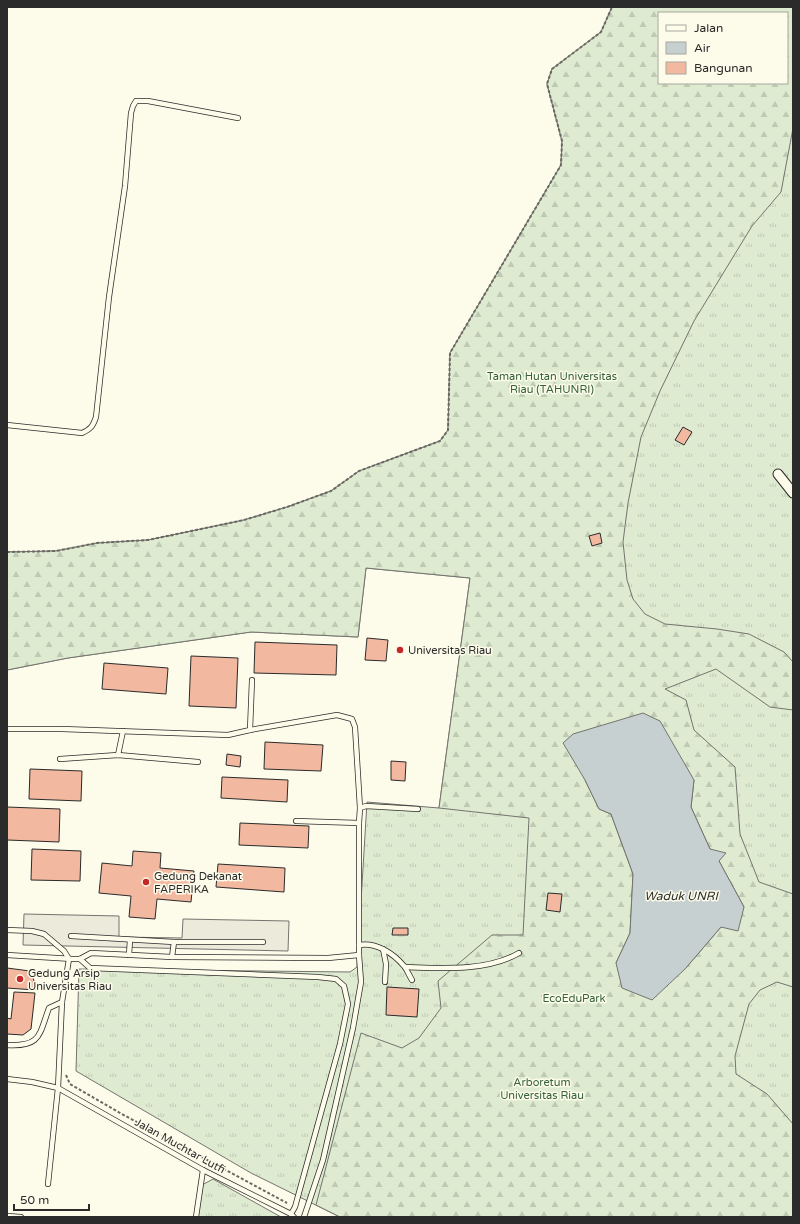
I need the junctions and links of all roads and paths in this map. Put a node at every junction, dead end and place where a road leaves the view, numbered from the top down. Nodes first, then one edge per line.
1 (612, 7) edge
2 (238, 118) dead end
3 (7, 425) edge
4 (778, 474) dead end
5 (793, 493) edge
6 (7, 552) edge
7 (252, 680) dead end
8 (7, 729) edge
9 (250, 730) junction
10 (123, 731) junction
11 (118, 755) junction
12 (60, 759) dead end
13 (198, 762) dead end
14 (360, 808) junction
15 (418, 809) dead end
16 (296, 821) dead end
17 (359, 823) junction
18 (7, 930) edge
19 (71, 936) dead end
20 (130, 940) junction
21 (174, 942) junction
22 (263, 942) dead end
23 (359, 945) junction
24 (383, 949) junction
25 (519, 953) dead end
26 (360, 954) junction
27 (7, 955) edge
28 (130, 955) junction
29 (172, 957) junction
30 (69, 959) junction
31 (80, 959) junction
32 (405, 967) junction
33 (412, 980) dead end
34 (385, 982) dead end
35 (62, 1002) junction
36 (7, 1045) edge
37 (64, 1071) dead end
38 (7, 1079) edge
39 (58, 1088) junction
40 (203, 1170) junction
41 (48, 1184) dead end
42 (294, 1207) junction
43 (7, 1216) edge
44 (292, 1216) edge
45 (21, 1217) edge
46 (196, 1217) edge
47 (304, 1217) edge

1 - 6 path
2 - 3 lane
4 - 5 street
7 - 9 lane
8 - 10 lane
9 - 10 lane
9 - 14 lane
10 - 11 lane
11 - 12 lane
11 - 13 lane
14 - 15 lane
14 - 17 lane
16 - 17 lane
17 - 23 lane
18 - 30 lane
19 - 20 lane
20 - 21 lane
20 - 28 lane
21 - 22 lane
21 - 29 lane
23 - 24 lane
23 - 26 lane
24 - 32 lane
24 - 34 lane
25 - 32 lane
26 - 29 lane
26 - 47 lane
27 - 30 lane
28 - 29 lane
28 - 31 lane
30 - 31 lane
30 - 35 lane
31 - 42 lane
32 - 33 lane
35 - 36 lane
35 - 39 lane
37 - 42 path
38 - 39 lane, Jalan Muchtar Lutfi
39 - 40 lane, Jalan Muchtar Lutfi
39 - 41 lane
40 - 44 lane, Jalan Muchtar Lutfi
40 - 46 lane
42 - 44 lane
43 - 45 lane

